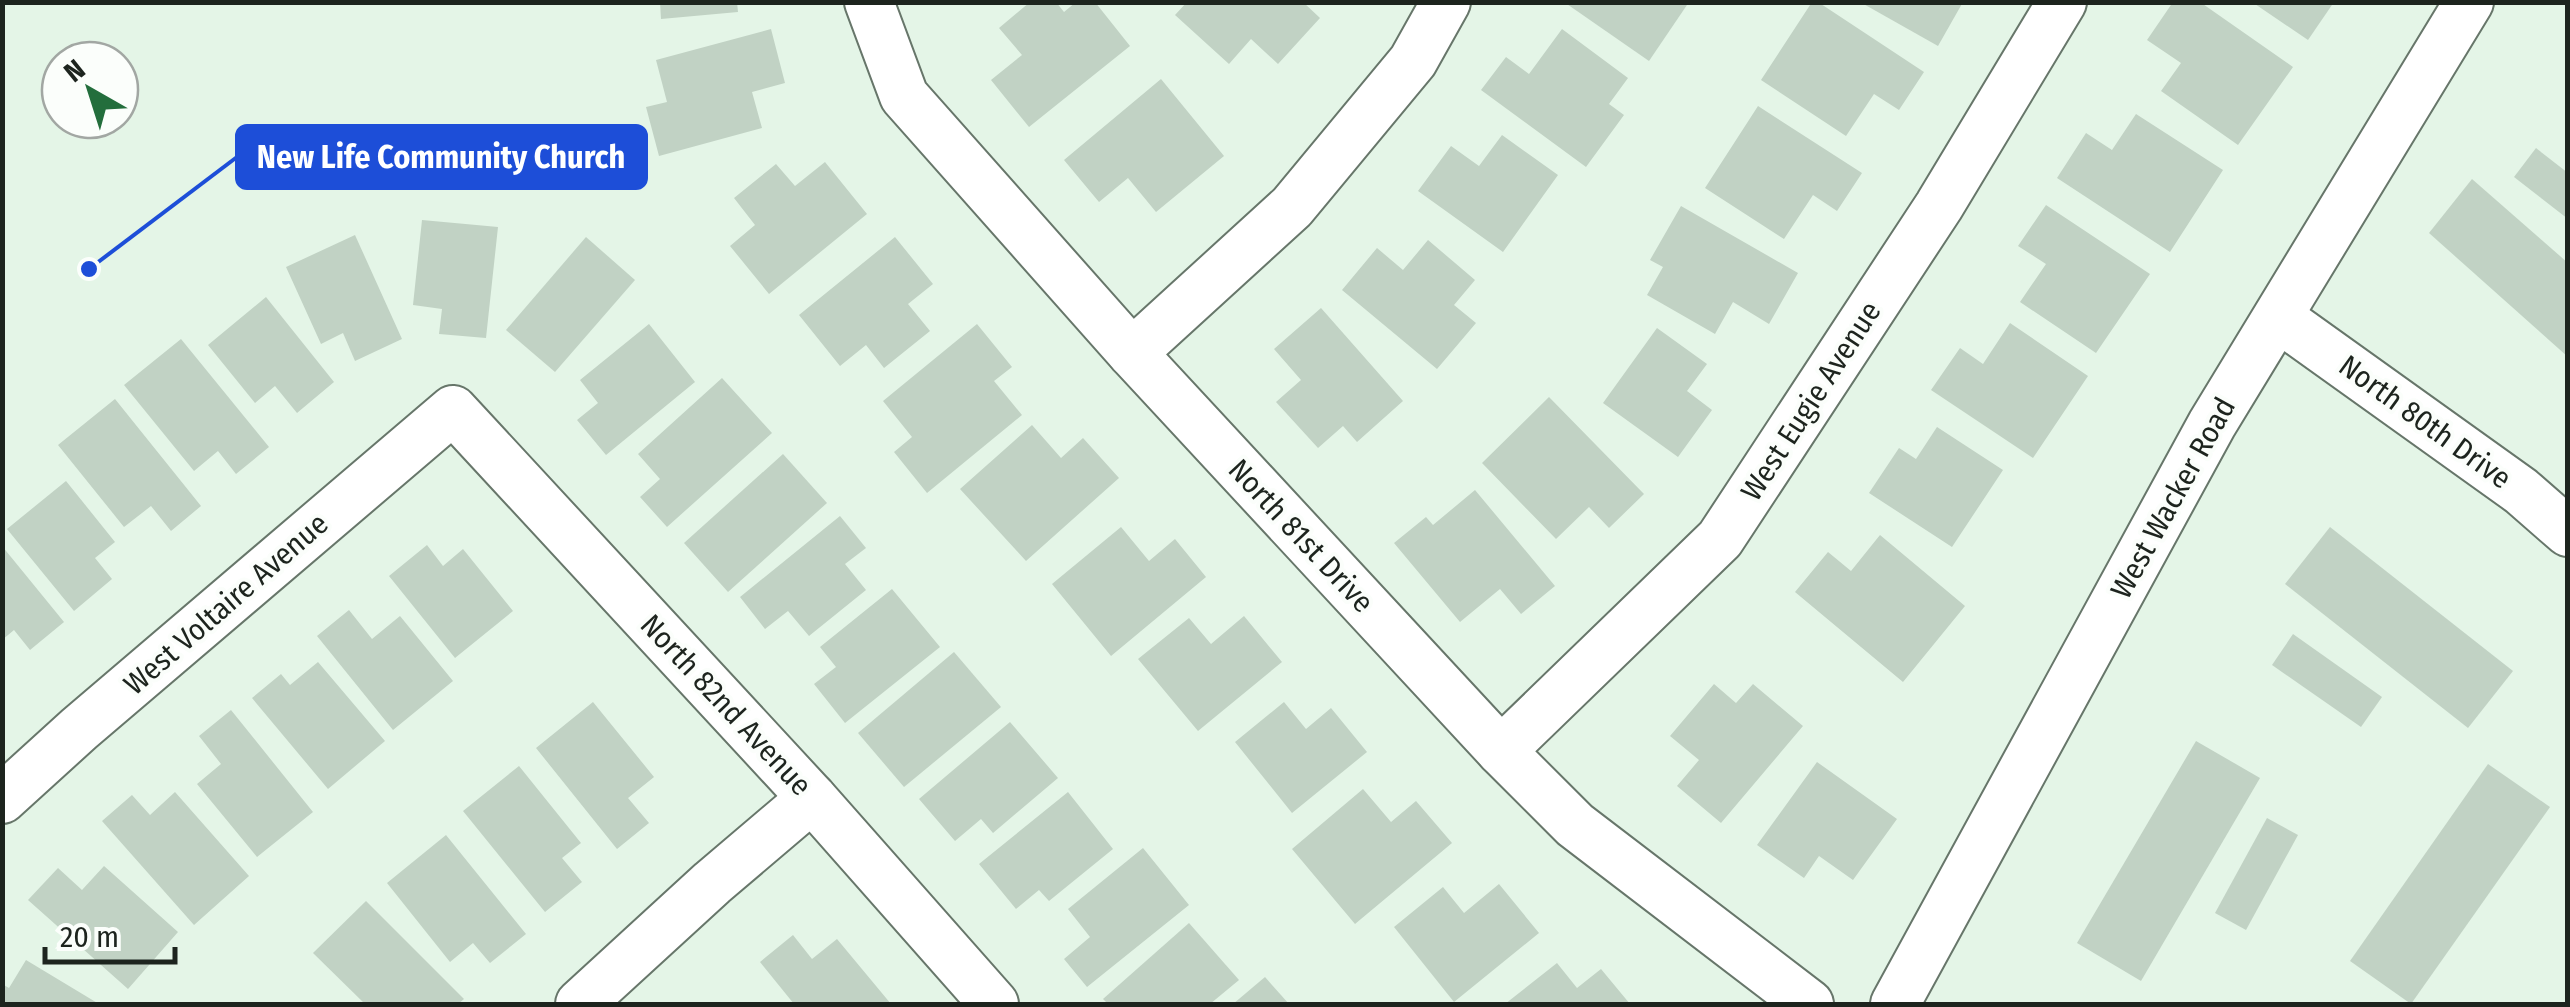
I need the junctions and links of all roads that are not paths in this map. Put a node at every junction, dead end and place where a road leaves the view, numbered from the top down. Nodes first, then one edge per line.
1 (868, 2) edge
2 (1446, 2) edge
3 (2062, 2) edge
4 (2468, 2) edge
5 (2278, 317) junction
6 (1132, 354) junction
7 (452, 410) joint
8 (2568, 532) edge
9 (1501, 750) junction
10 (812, 798) junction
11 (2, 799) edge
12 (580, 1004) edge
13 (994, 1004) edge
14 (1809, 1004) edge
15 (1895, 1004) edge

1 - 6 street, North 81st Drive
2 - 6 street
3 - 9 street, West Eugie Avenue
4 - 5 street, West Wacker Road
5 - 8 street, North 80th Drive
5 - 15 street, West Wacker Road
6 - 9 street, North 81st Drive
7 - 10 street, North 82nd Avenue
7 - 11 street, West Voltaire Avenue
9 - 14 street, North 81st Drive
10 - 12 street
10 - 13 street, North 82nd Avenue

